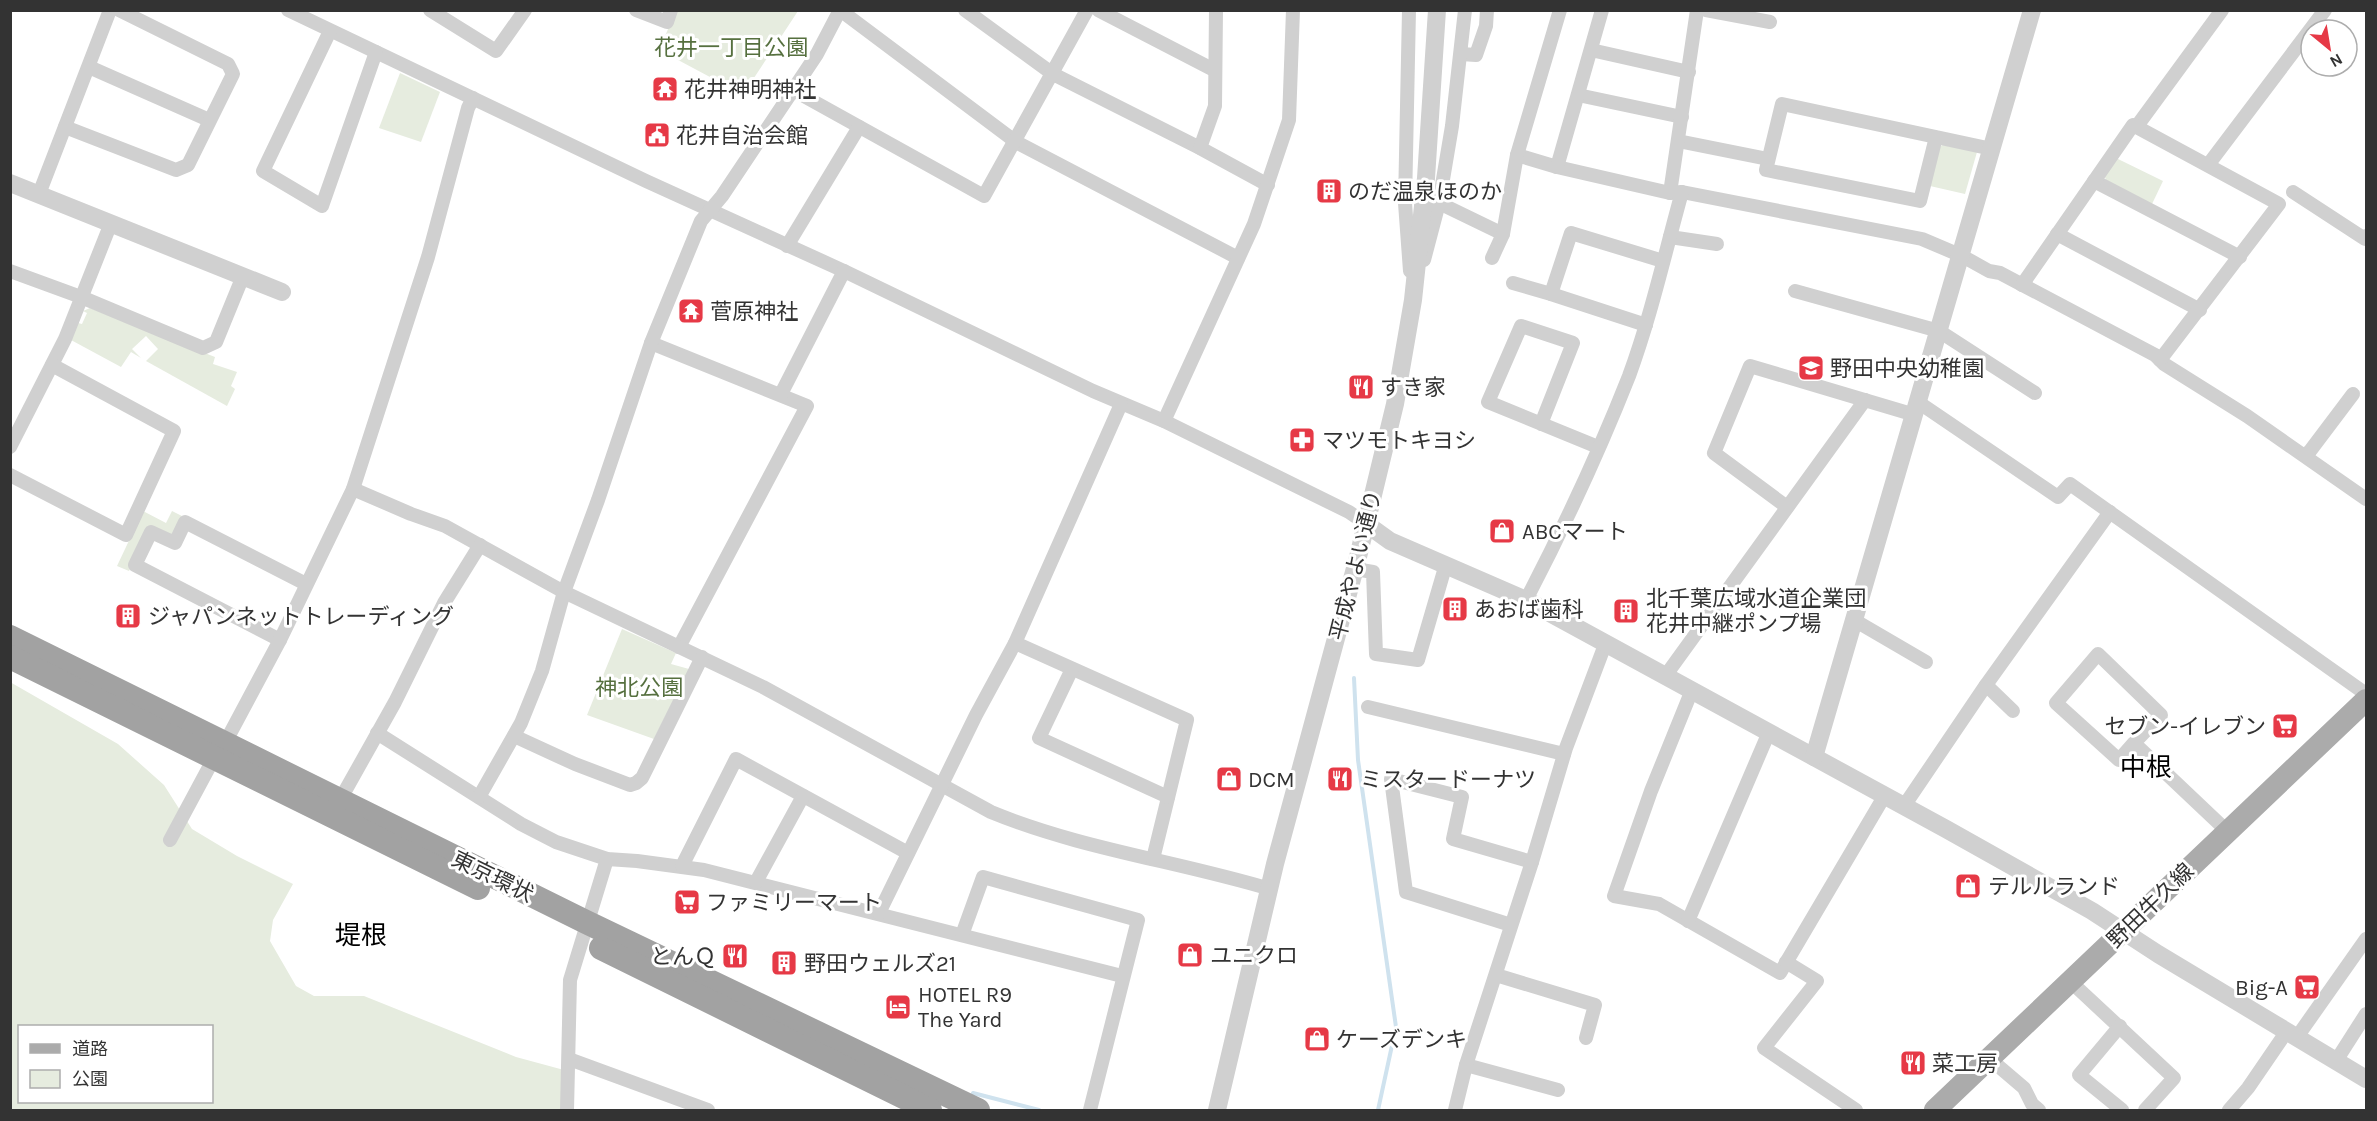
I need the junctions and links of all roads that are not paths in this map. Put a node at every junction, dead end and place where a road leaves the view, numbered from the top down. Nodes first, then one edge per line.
1 (110, 10) edge
2 (119, 10) edge
3 (288, 10) edge
4 (430, 10) edge
5 (525, 10) edge
6 (636, 10) edge
7 (840, 10) edge
8 (965, 10) edge
9 (1088, 10) edge
10 (1098, 10) edge
11 (1216, 10) edge
12 (1293, 10) edge
13 (1409, 10) edge
14 (1437, 10) edge
15 (1465, 10) edge
16 (1486, 10) edge
17 (1560, 10) edge
18 (1602, 10) edge
19 (1697, 10) edge
20 (1706, 10) edge
21 (2032, 10) edge
22 (2222, 10) edge
23 (2325, 10) edge
24 (667, 20) edge
25 (1770, 22) dead end
26 (330, 31) junction
27 (1591, 50) junction
28 (376, 52) junction
29 (1461, 54) junction
30 (89, 67) junction
31 (1214, 70) junction
32 (1689, 72) junction
33 (1053, 74) junction
34 (793, 90) junction
35 (1578, 95) junction
36 (473, 98) junction
37 (1682, 117) junction
38 (209, 120) junction
39 (2137, 126) junction
40 (65, 127) junction
41 (859, 127) junction
42 (1936, 137) junction
43 (1016, 141) junction
44 (1678, 141) junction
45 (1200, 148) junction
46 (1992, 149) junction
47 (1516, 155) junction
48 (1768, 159) junction
49 (2208, 165) junction
50 (1557, 167) junction
51 (2094, 181) junction
52 (10, 183) edge
53 (1268, 184) junction
54 (1676, 192) junction
55 (2292, 192) dead end
56 (39, 194) junction
57 (1439, 203) junction
58 (710, 211) junction
59 (111, 223) junction
60 (1503, 234) junction
61 (2057, 234) junction
62 (2367, 236) edge
63 (1670, 237) junction
64 (1717, 244) dead end
65 (787, 246) junction
66 (1962, 256) junction
67 (2240, 257) junction
68 (1238, 258) junction
69 (1492, 258) dead end
70 (1664, 261) junction
71 (10, 271) edge
72 (844, 272) junction
73 (243, 276) junction
74 (1513, 283) dead end
75 (2022, 285) junction
76 (1795, 291) dead end
77 (282, 292) dead end
78 (1551, 294) junction
79 (81, 297) junction
80 (1413, 300) junction
81 (2200, 309) junction
82 (1646, 325) junction
83 (1939, 331) junction
84 (651, 343) junction
85 (2160, 360) junction
86 (52, 365) junction
87 (2035, 393) dead end
88 (781, 394) junction
89 (2354, 394) dead end
90 (1865, 400) junction
91 (1121, 404) junction
92 (1917, 408) junction
93 (16, 421) edge
94 (1164, 422) junction
95 (1541, 424) junction
96 (10, 447) edge
97 (1598, 447) junction
98 (2305, 455) junction
99 (10, 475) edge
100 (353, 489) junction
101 (2366, 496) edge
102 (1787, 507) junction
103 (2110, 512) junction
104 (1365, 523) junction
105 (480, 545) junction
106 (1446, 564) junction
107 (1355, 569) junction
108 (306, 584) junction
109 (564, 592) junction
110 (1526, 600) junction
111 (1854, 620) junction
112 (10, 637) edge
113 (280, 640) junction
114 (1606, 642) junction
115 (1015, 643) junction
116 (679, 647) junction
117 (10, 657) edge
118 (702, 657) junction
119 (1926, 662) dead end
120 (1072, 669) junction
121 (1666, 675) junction
122 (1986, 685) junction
123 (1692, 690) junction
124 (2367, 694) edge
125 (2367, 700) edge
126 (1368, 708) dead end
127 (2013, 711) dead end
128 (1769, 732) junction
129 (377, 733) junction
130 (514, 736) junction
131 (2134, 743) junction
132 (220, 750) junction
133 (1564, 754) junction
134 (1814, 757) junction
135 (941, 786) junction
136 (1885, 795) junction
137 (803, 796) junction
138 (479, 797) junction
139 (1168, 797) junction
140 (340, 800) junction
141 (1904, 806) junction
142 (2227, 831) junction
143 (170, 840) dead end
144 (908, 853) junction
145 (607, 859) junction
146 (1153, 859) junction
147 (1532, 862) junction
148 (682, 866) junction
149 (756, 882) junction
150 (1270, 889) junction
151 (879, 913) junction
152 (1688, 921) junction
153 (1511, 925) junction
154 (583, 930) junction
155 (2123, 931) junction
156 (962, 935) junction
157 (2367, 939) edge
158 (1786, 962) junction
159 (1496, 975) junction
160 (1122, 976) junction
161 (2071, 982) junction
162 (2367, 1014) edge
163 (2120, 1026) junction
164 (2292, 1034) junction
165 (1586, 1038) dead end
166 (569, 1059) junction
167 (1990, 1059) junction
168 (2336, 1061) junction
169 (1466, 1065) junction
170 (2367, 1078) edge
171 (1558, 1090) dead end
172 (567, 1110) edge
173 (708, 1110) edge
174 (930, 1110) edge
175 (978, 1110) edge
176 (1090, 1110) edge
177 (1217, 1110) edge
178 (1455, 1110) edge
179 (1856, 1110) edge
180 (1935, 1110) edge
181 (2039, 1110) edge
182 (2122, 1110) edge
183 (2145, 1110) edge
184 (2229, 1110) edge

1 - 30 street
2 - 38 street
3 - 26 street
4 - 5 street
6 - 24 street
7 - 34 street
7 - 43 street
8 - 33 street
9 - 33 street
10 - 31 street
11 - 31 street
12 - 53 street
13 - 80 street
14 - 80 street, 平成やよい通り
15 - 29 street
16 - 29 street
17 - 47 street
18 - 27 street
19 - 32 street
20 - 25 street
21 - 46 street
22 - 39 street
23 - 49 street
26 - 28 street
26 - 28 street
27 - 32 street
27 - 35 street
28 - 36 street
29 - 57 street
30 - 38 street
30 - 40 street
31 - 45 street
32 - 37 street
33 - 43 street
33 - 45 street
34 - 41 street
34 - 58 street
35 - 37 street
35 - 50 street
36 - 58 street
36 - 100 street
37 - 44 street
38 - 40 street
39 - 49 street
39 - 51 street
40 - 56 street
41 - 43 street
41 - 65 street
42 - 46 street
42 - 48 street
42 - 48 street
43 - 68 street
44 - 48 street
44 - 54 street
45 - 53 street
46 - 66 street
47 - 50 street
47 - 60 street
49 - 67 street
50 - 54 street
51 - 61 street
51 - 67 street
52 - 56 street
53 - 68 street
54 - 63 street
54 - 66 street
55 - 62 street
56 - 59 street
57 - 60 street
57 - 80 street
58 - 65 street
58 - 84 street
59 - 73 street
59 - 79 street
60 - 69 street
61 - 75 street
61 - 81 street
63 - 64 street
63 - 70 street
65 - 72 street
66 - 75 street
66 - 83 street
67 - 81 street
68 - 94 street
70 - 78 street
70 - 82 street
71 - 79 street
72 - 88 street
72 - 91 street
73 - 77 street
73 - 79 street
74 - 78 street
75 - 85 street
76 - 83 street
78 - 82 street
79 - 86 street
80 - 104 street, 平成やよい通り
81 - 85 street
82 - 97 street
83 - 87 street
83 - 92 street
84 - 88 street
84 - 109 street
85 - 98 street
86 - 93 street
86 - 99 street
88 - 116 street
89 - 98 street
90 - 92 street
90 - 102 street
90 - 102 street
91 - 94 street
91 - 115 street
92 - 103 street
92 - 111 street
93 - 96 street
94 - 104 street
95 - 95 street
95 - 97 street
97 - 110 street
98 - 101 street
100 - 105 street
100 - 108 street
102 - 121 street
103 - 122 street
103 - 124 street
104 - 106 street
104 - 107 street, 平成やよい通り
105 - 109 street
105 - 129 street
106 - 107 street
106 - 110 street
107 - 150 street, 平成やよい通り
108 - 113 street
108 - 113 street
109 - 116 street
109 - 130 street
110 - 114 street
111 - 119 street
111 - 134 street
112 - 132 highway, 東京環状
113 - 132 street
114 - 121 street
114 - 133 street
115 - 120 street
115 - 135 street
116 - 118 street
117 - 132 highway, 東京環状
118 - 130 street
118 - 135 street
120 - 139 street
120 - 139 street
121 - 123 street
122 - 127 street
122 - 141 street
123 - 128 street
123 - 152 street
125 - 142 main road, 野田牛久線
126 - 133 street
128 - 134 street
128 - 152 street
129 - 138 street
129 - 140 street
130 - 138 street
131 - 131 street
131 - 142 street
132 - 140 highway, 東京環状
132 - 143 street
132 - 154 highway, 東京環状
133 - 147 street
134 - 136 street
135 - 144 street
135 - 146 street
136 - 141 street
136 - 158 street
137 - 144 street
137 - 148 street
137 - 149 street
138 - 145 street
139 - 146 street
140 - 154 highway, 東京環状
141 - 155 street
142 - 155 main road, 野田牛久線
144 - 151 street
145 - 148 street
145 - 154 street
146 - 150 street
147 - 153 street
147 - 153 street
148 - 149 street
149 - 151 street
150 - 177 street, 平成やよい通り
151 - 156 street
152 - 158 street
153 - 159 street
154 - 166 street
154 - 174 highway, 東京環状
154 - 175 highway, 東京環状
155 - 161 main road, 野田牛久線
155 - 164 street
156 - 160 street
156 - 160 street
157 - 164 street
158 - 179 street
159 - 165 street
159 - 169 street
160 - 176 street
161 - 163 street
161 - 167 main road, 野田牛久線
162 - 168 street
163 - 182 street
163 - 183 street
164 - 168 street
164 - 184 street
166 - 172 street
166 - 173 street
167 - 180 main road, 野田牛久線
167 - 181 street
168 - 170 street
169 - 171 street
169 - 178 street

